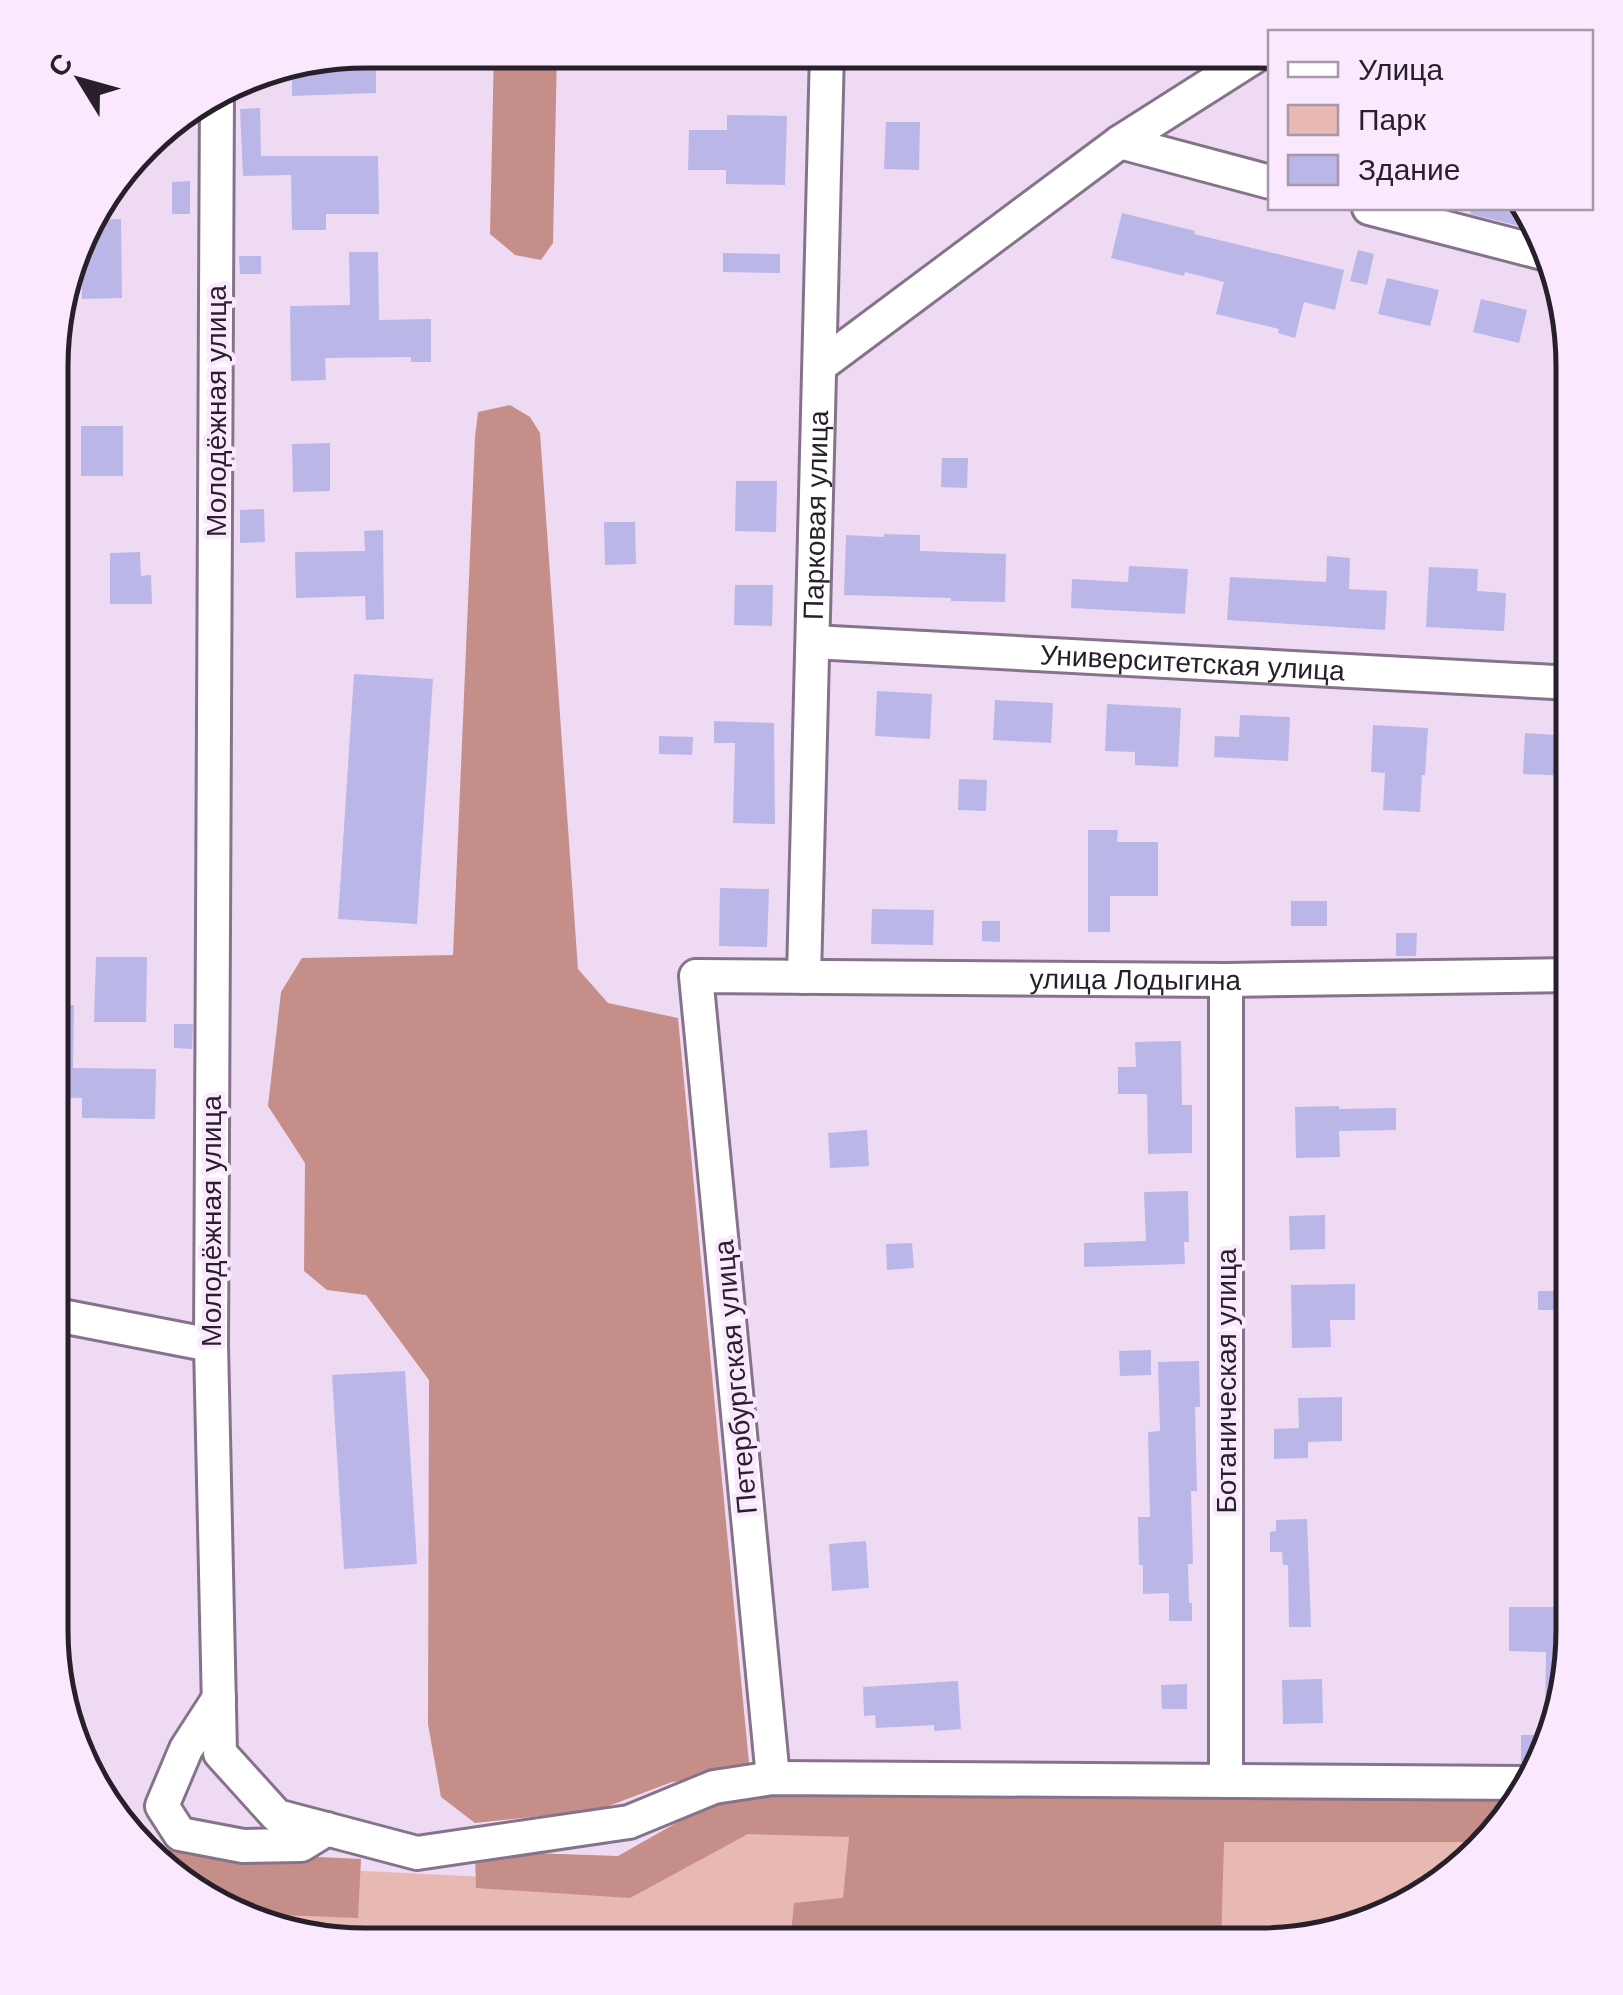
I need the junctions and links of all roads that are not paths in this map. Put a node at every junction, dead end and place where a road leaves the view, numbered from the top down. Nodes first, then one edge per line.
1 (827, 68) edge
2 (1236, 68) edge
3 (218, 106) edge
4 (1120, 142) junction
5 (1268, 181) edge
6 (1377, 210) edge
7 (1533, 250) edge
8 (821, 365) junction
9 (813, 642) junction
10 (1556, 682) edge
11 (1556, 975) edge
12 (696, 976) joint
13 (804, 977) junction
14 (1226, 980) junction
15 (68, 1317) edge
16 (210, 1345) junction
17 (219, 1698) junction
18 (774, 1778) junction
19 (1226, 1782) junction
20 (1513, 1784) edge
21 (328, 1829) junction

1 - 8 street, Парковая улица
2 - 4 street
3 - 16 street, Молодёжная улица
4 - 5 street
4 - 8 street
6 - 7 street
8 - 9 street, Парковая улица
9 - 10 street, Университетская улица
9 - 13 street, Парковая улица
11 - 14 street, улица Лодыгина
12 - 13 street, улица Лодыгина
12 - 18 street, Петербургская улица
13 - 14 street, улица Лодыгина
14 - 19 street, Ботаническая улица
15 - 16 street
16 - 17 street, Молодёжная улица
17 - 21 street, Молодёжная улица
17 - 21 street
18 - 19 street, Молодёжная улица
18 - 21 street, Молодёжная улица
19 - 20 street, Молодёжная улица

